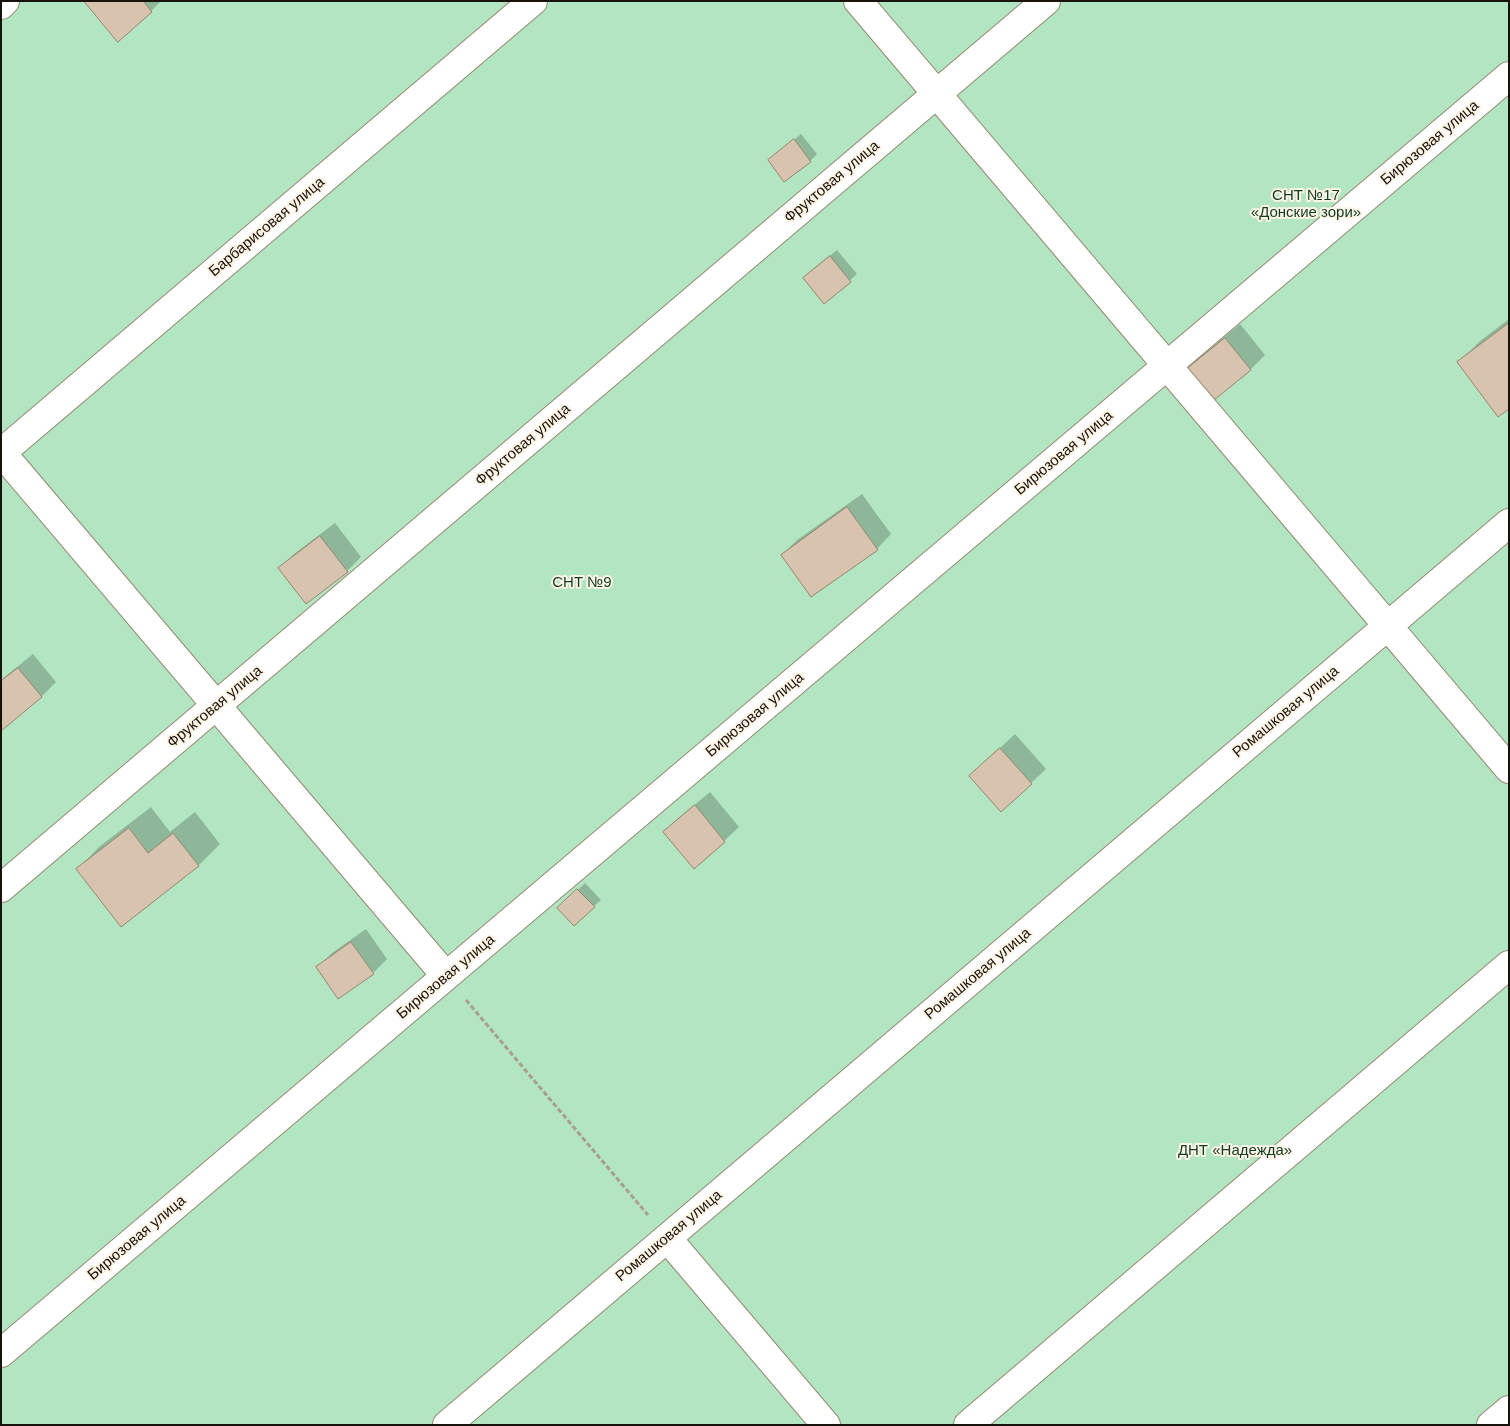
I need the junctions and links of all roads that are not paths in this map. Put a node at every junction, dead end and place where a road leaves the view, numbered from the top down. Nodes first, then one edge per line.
1 (5, 1) edge
2 (533, 1) edge
3 (858, 1) edge
4 (1046, 1) edge
5 (1, 5) edge
6 (1509, 76) edge
7 (937, 94) junction
8 (1167, 366) junction
9 (1, 452) edge
10 (1509, 523) edge
11 (1387, 626) junction
12 (216, 706) junction
13 (1509, 769) edge
14 (1, 888) edge
15 (1509, 965) edge
16 (446, 976) junction
17 (667, 1238) junction
18 (1, 1353) edge
19 (1509, 1410) edge
20 (447, 1425) edge
21 (826, 1425) edge
22 (968, 1425) edge
23 (1491, 1425) edge

1 - 5 street
2 - 9 street, Барбарисовая улица
3 - 7 street
4 - 7 street, Фруктовая улица
6 - 8 street, Бирюзовая улица
7 - 8 street
7 - 12 street, Фруктовая улица
8 - 11 street
8 - 16 street, Бирюзовая улица
9 - 12 street
10 - 11 street, Ромашковая улица
11 - 13 street
11 - 17 street, Ромашковая улица
12 - 14 street, Фруктовая улица
12 - 16 street
15 - 22 street
16 - 18 street, Бирюзовая улица
17 - 20 street, Ромашковая улица
17 - 21 street
19 - 23 street

